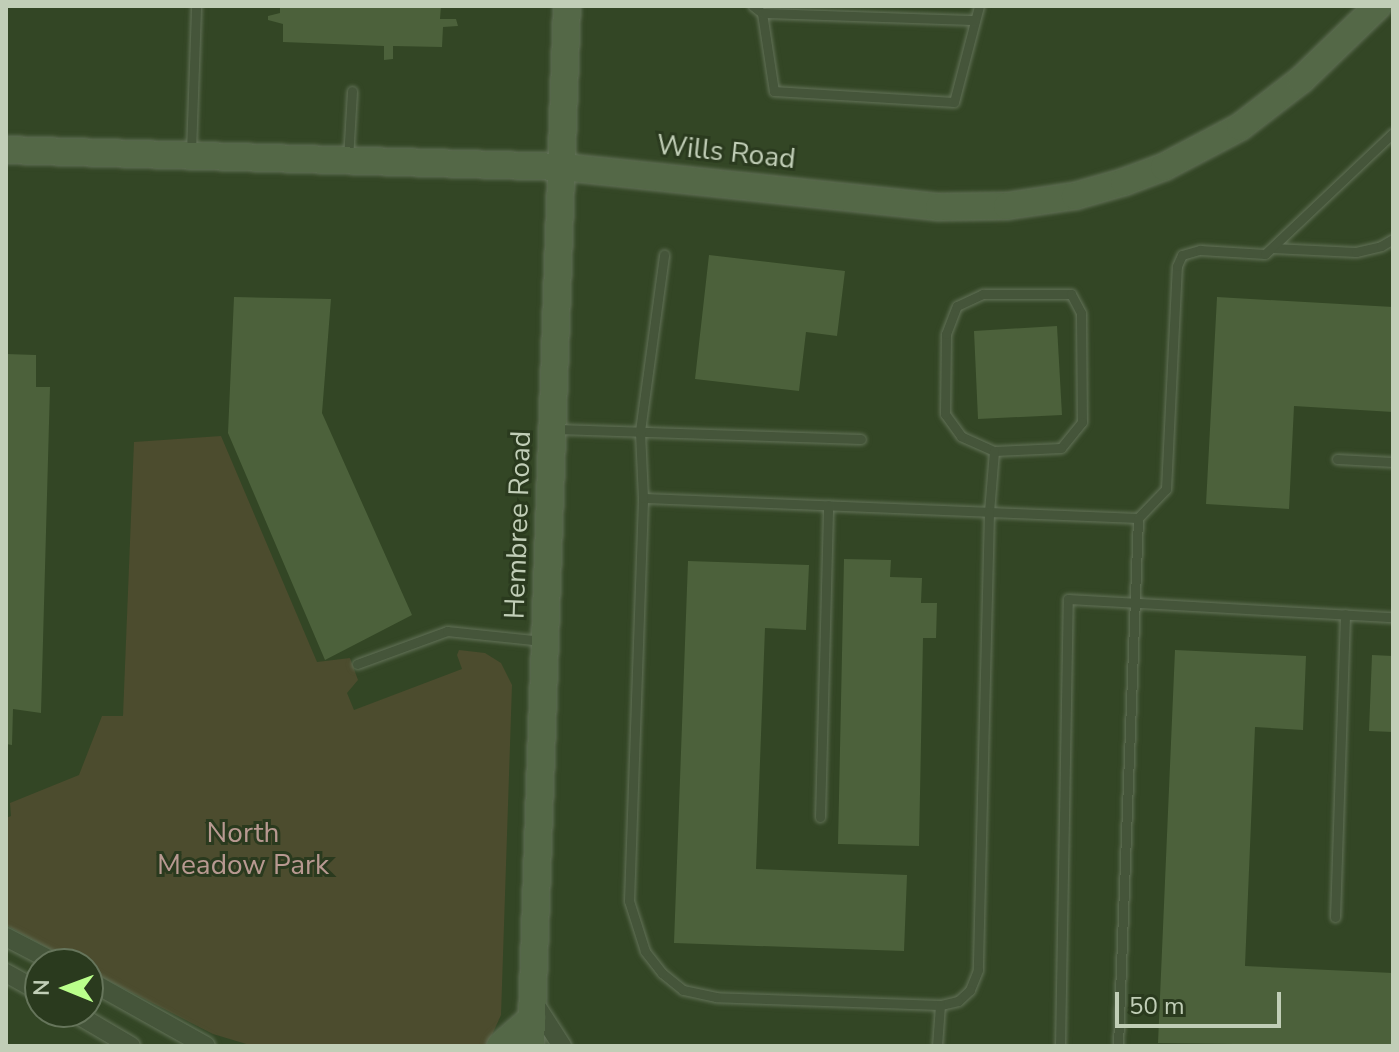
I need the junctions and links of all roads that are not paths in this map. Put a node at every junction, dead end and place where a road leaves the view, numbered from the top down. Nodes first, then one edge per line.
1 (196, 6) edge
2 (567, 6) edge
3 (979, 6) edge
4 (1378, 6) edge
5 (758, 10) edge
6 (974, 20) junction
7 (352, 91) dead end
8 (1393, 133) edge
9 (6, 150) edge
10 (191, 156) junction
11 (347, 160) junction
12 (563, 167) junction
13 (1393, 239) edge
14 (1272, 248) junction
15 (664, 255) dead end
16 (553, 429) junction
17 (640, 431) junction
18 (861, 439) dead end
19 (994, 451) junction
20 (1337, 459) dead end
21 (1393, 462) edge
22 (643, 498) junction
23 (828, 505) junction
24 (989, 512) junction
25 (1138, 518) junction
26 (1136, 602) junction
27 (1345, 614) junction
28 (1393, 617) edge
29 (545, 642) junction
30 (357, 664) dead end
31 (820, 817) dead end
32 (1335, 917) dead end
33 (6, 937) edge
34 (27, 948) edge
35 (6, 973) edge
36 (24, 983) edge
37 (104, 989) edge
38 (940, 1005) junction
39 (532, 1009) junction
40 (100, 1028) edge
41 (131, 1046) edge
42 (206, 1046) edge
43 (500, 1046) edge
44 (531, 1046) edge
45 (562, 1046) edge
46 (937, 1046) edge
47 (1060, 1046) edge
48 (1118, 1046) edge

1 - 10 lane
2 - 12 street, Hembree Road
3 - 6 lane
4 - 12 street, Wills Road
5 - 6 lane
5 - 6 lane
7 - 11 lane
8 - 14 lane
9 - 10 street, Wills Road
10 - 11 street, Wills Road
11 - 12 street, Wills Road
12 - 16 street, Hembree Road
13 - 14 lane
14 - 25 lane
15 - 17 lane
16 - 17 lane
16 - 29 street, Hembree Road
17 - 18 lane
17 - 22 lane
19 - 19 lane
19 - 24 lane
20 - 21 lane
22 - 23 lane
22 - 38 lane
23 - 24 lane
23 - 31 lane
24 - 25 lane
24 - 38 lane
25 - 26 lane
26 - 27 lane
26 - 47 lane
26 - 48 lane
27 - 28 lane
27 - 32 lane
29 - 30 lane
29 - 39 street, Hembree Road
33 - 34 street
35 - 36 street
37 - 42 street
38 - 46 lane
39 - 43 street
39 - 44 street, Hembree Road
39 - 45 street
40 - 41 street

